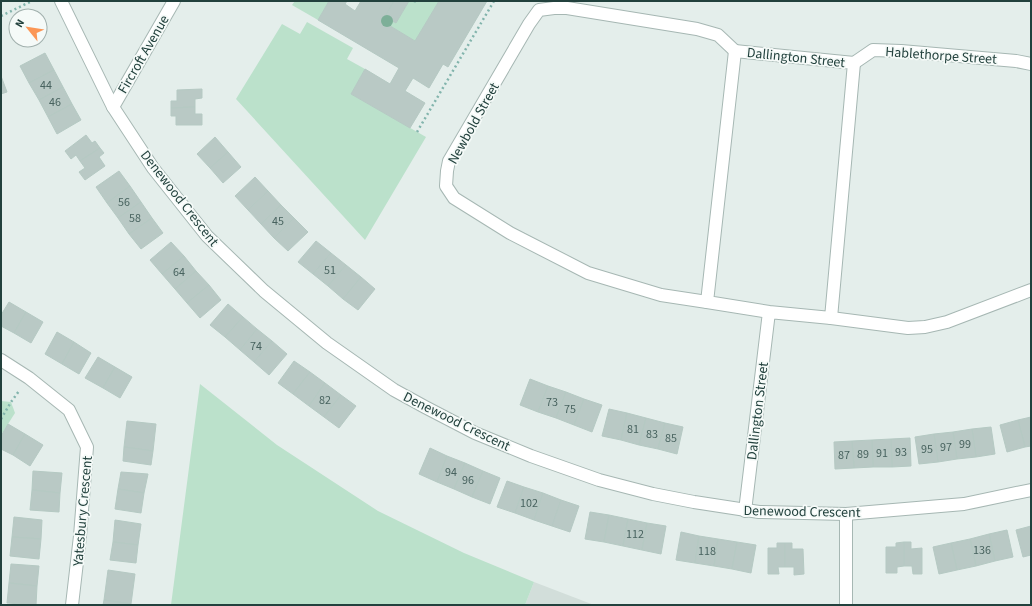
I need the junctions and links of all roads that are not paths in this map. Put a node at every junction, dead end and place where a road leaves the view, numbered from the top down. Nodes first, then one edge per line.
1 (61, 1) edge
2 (174, 1) edge
3 (735, 51) junction
4 (854, 63) junction
5 (1031, 64) edge
6 (113, 107) junction
7 (1031, 290) edge
8 (706, 302) junction
9 (769, 312) junction
10 (831, 318) junction
11 (1, 360) edge
12 (1031, 490) edge
13 (745, 510) junction
14 (846, 514) junction
15 (72, 605) edge
16 (846, 605) edge

1 - 6 street, Denewood Crescent
2 - 6 street, Fircroft Avenue
3 - 4 street, Dallington Street
3 - 8 street, Dallington Street
3 - 8 street, Newbold Street
4 - 5 street, Hablethorpe Street
4 - 10 street, Dallington Street
6 - 13 street, Denewood Crescent
7 - 10 street
8 - 9 street
9 - 10 street
9 - 13 street, Dallington Street
11 - 15 street, Yatesbury Crescent
12 - 14 street, Denewood Crescent
13 - 14 street, Denewood Crescent
14 - 16 street

